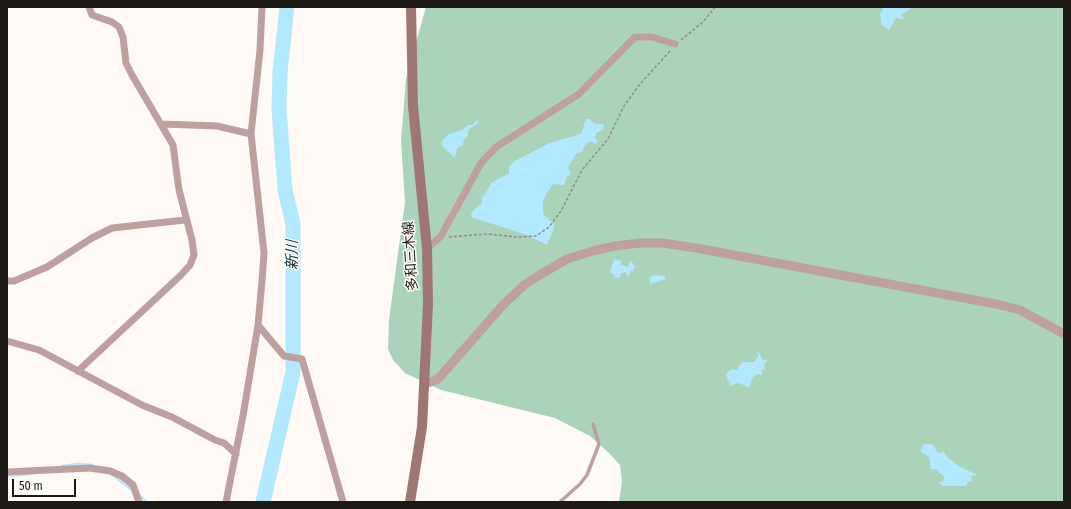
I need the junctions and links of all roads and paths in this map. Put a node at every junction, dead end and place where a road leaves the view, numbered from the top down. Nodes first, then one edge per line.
1 (89, 7) edge
2 (262, 7) edge
3 (411, 7) edge
4 (715, 7) edge
5 (675, 44) junction
6 (162, 124) junction
7 (251, 134) junction
8 (185, 220) junction
9 (441, 236) junction
10 (427, 249) junction
11 (7, 281) edge
12 (258, 325) junction
13 (1064, 334) edge
14 (7, 341) edge
15 (78, 371) junction
16 (425, 384) junction
17 (593, 424) dead end
18 (236, 454) junction
19 (7, 472) edge
20 (139, 502) edge
21 (226, 502) edge
22 (343, 502) edge
23 (410, 502) edge
24 (560, 502) edge

1 - 6 street
2 - 7 street
3 - 10 main road, 多和三木線
4 - 5 path
5 - 9 street
5 - 9 path
6 - 7 street
6 - 8 street
7 - 12 street
8 - 11 street
8 - 15 street
9 - 10 street
10 - 16 main road, 多和三木線
12 - 18 street
12 - 22 street
13 - 16 street
14 - 15 street
15 - 18 street
16 - 23 main road, 多和三木線
17 - 24 lane
18 - 21 street
19 - 20 street

